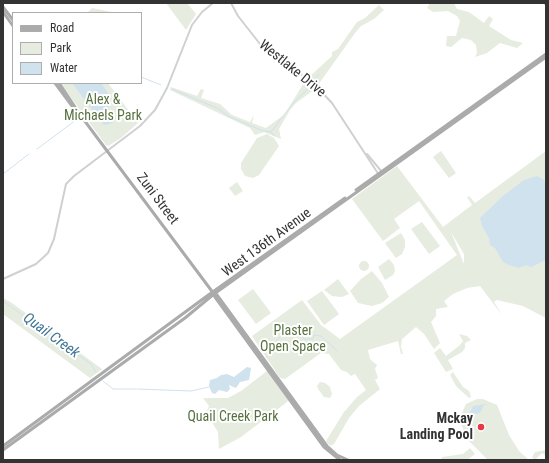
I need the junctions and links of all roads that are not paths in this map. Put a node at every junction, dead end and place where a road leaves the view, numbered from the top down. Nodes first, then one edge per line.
1 (213, 3) edge
2 (230, 3) edge
3 (3, 7) edge
4 (3, 12) edge
5 (12, 19) edge
6 (12, 25) edge
7 (546, 55) edge
8 (56, 84) edge
9 (60, 84) edge
10 (81, 116) junction
11 (107, 151) junction
12 (380, 174) junction
13 (3, 279) edge
14 (214, 293) junction
15 (262, 359) junction
16 (3, 446) edge
17 (3, 450) edge
18 (340, 460) edge
19 (348, 460) edge

1 - 11 street
2 - 12 street, Westlake Drive
3 - 5 main road
4 - 6 main road
7 - 12 main road, West 136th Avenue
8 - 10 main road, Zuni Street
9 - 10 main road, Zuni Street
10 - 11 main road, Zuni Street
11 - 13 street
11 - 14 main road, Zuni Street
12 - 14 main road, West 136th Avenue
14 - 15 main road, Zuni Street
14 - 16 main road, West 136th Avenue
14 - 17 main road, West 136th Avenue
15 - 18 main road, Zuni Street
15 - 19 main road, Zuni Street

